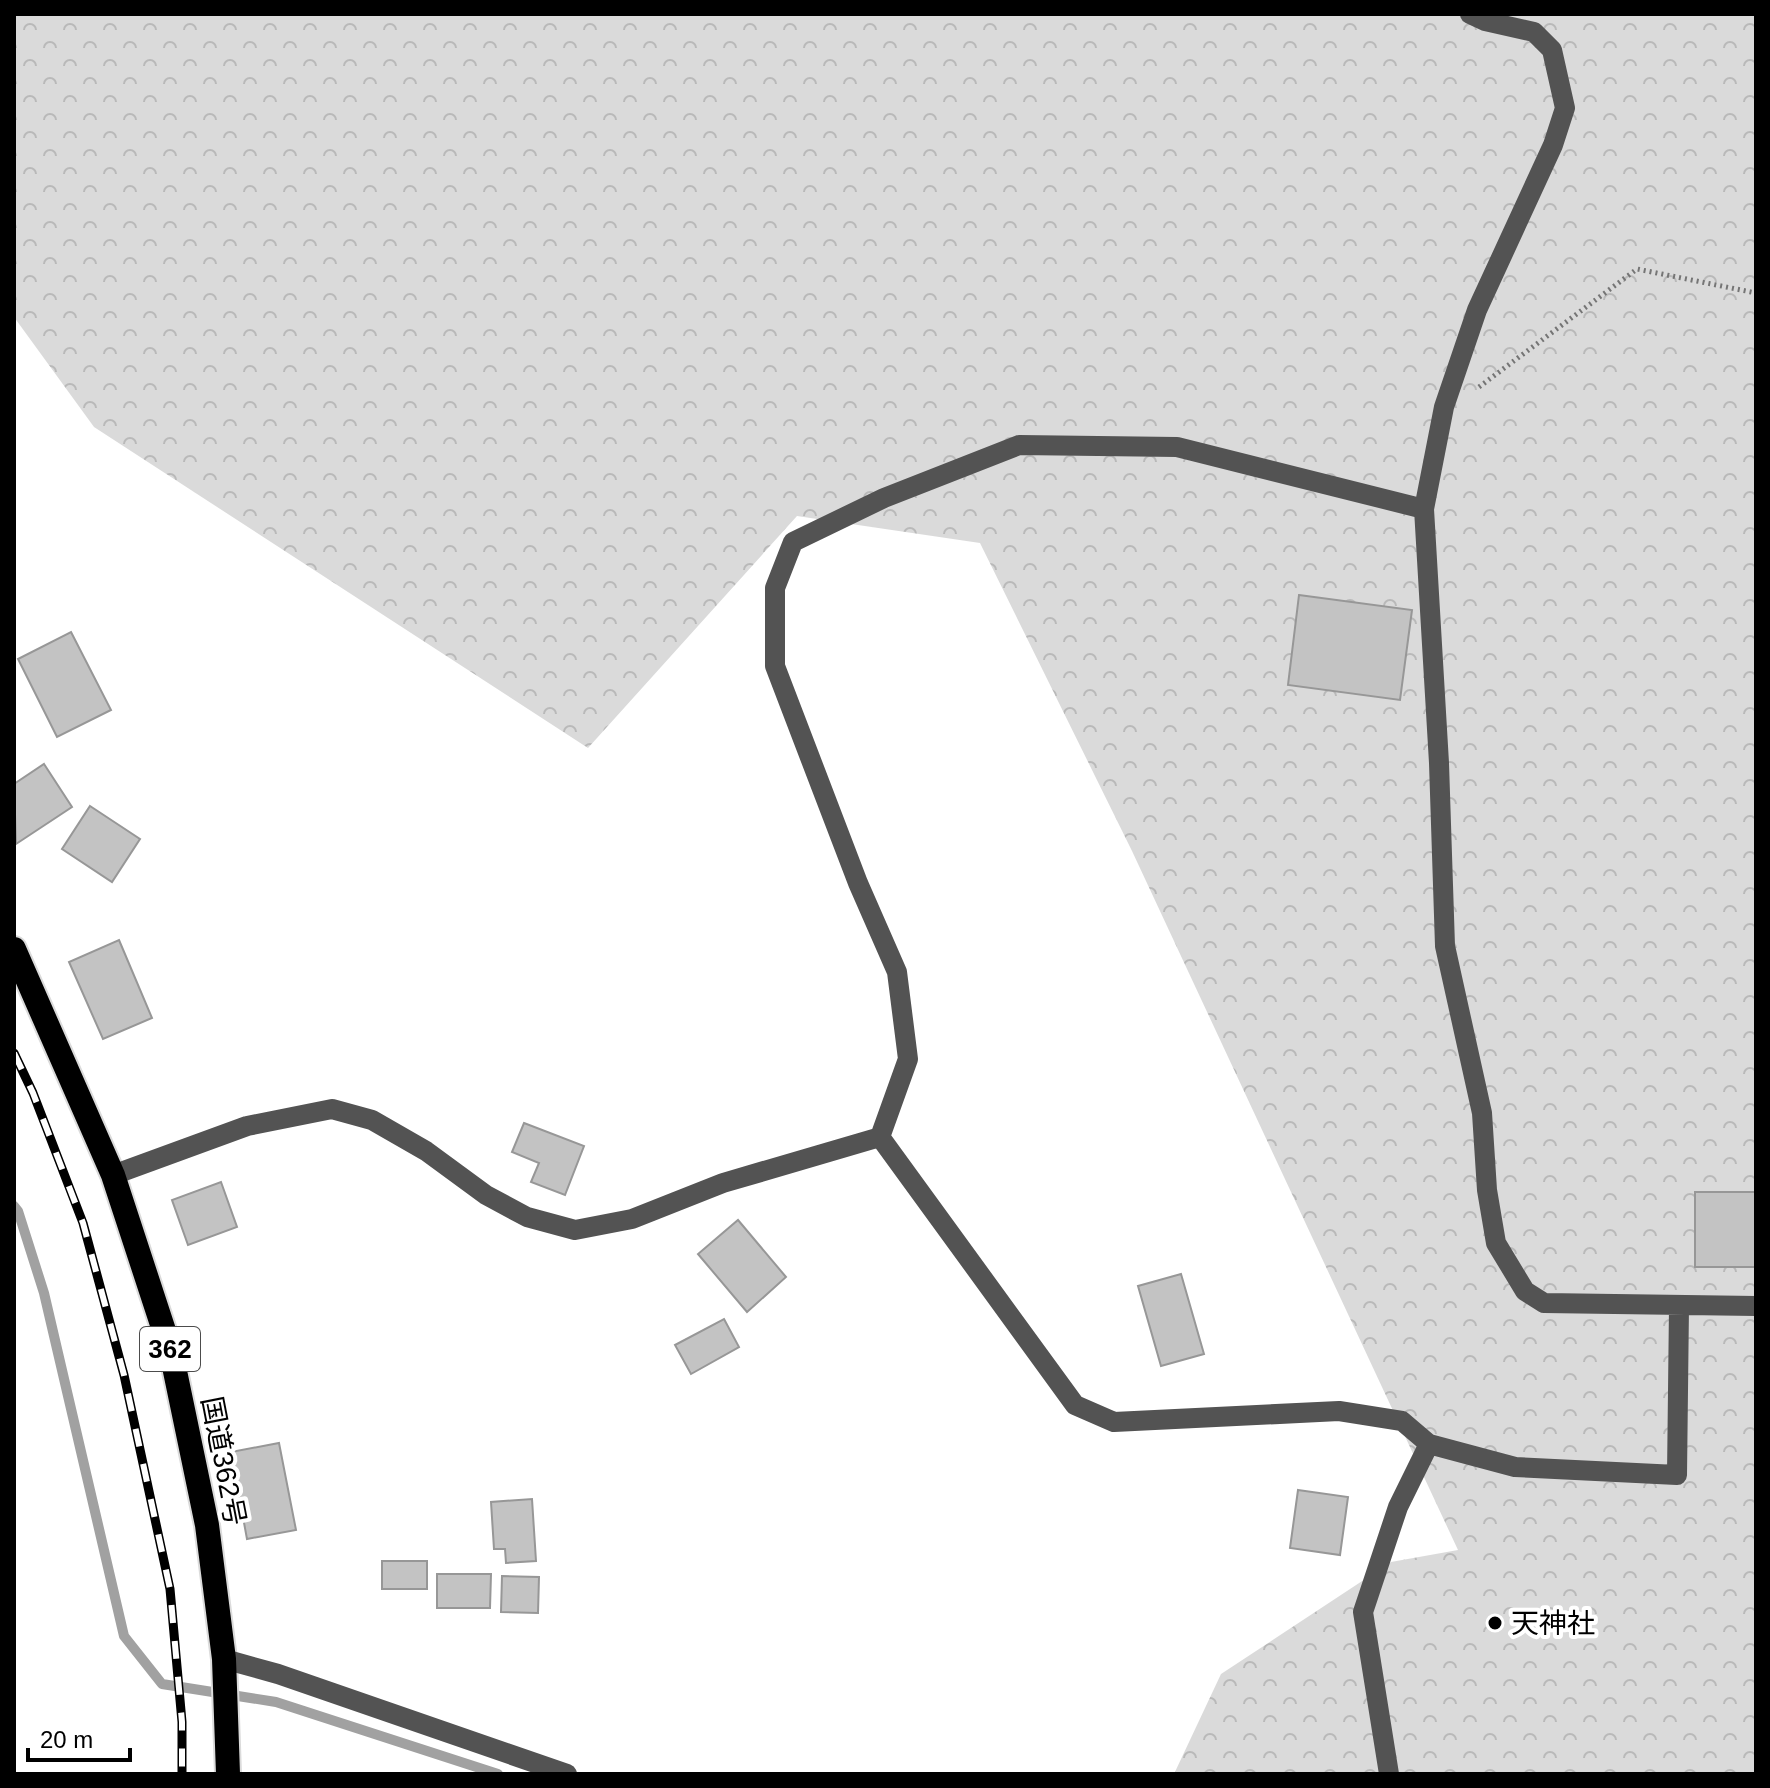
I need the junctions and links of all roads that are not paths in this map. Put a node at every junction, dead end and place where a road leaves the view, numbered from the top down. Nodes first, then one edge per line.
1 (1470, 14) edge
2 (1424, 509) junction
3 (14, 949) edge
4 (880, 1137) junction
5 (113, 1175) junction
6 (1679, 1306) junction
7 (1756, 1306) edge
8 (1429, 1444) junction
9 (224, 1659) junction
10 (228, 1774) edge
11 (567, 1774) edge
12 (1389, 1774) edge

1 - 2 street
2 - 4 street
2 - 6 street
3 - 5 highway, 国道362号 / 362
4 - 5 street
4 - 8 street
5 - 9 highway, 国道362号 / 362
6 - 7 street
6 - 8 street
8 - 12 street
9 - 10 highway, 国道362号 / 362
9 - 11 street

